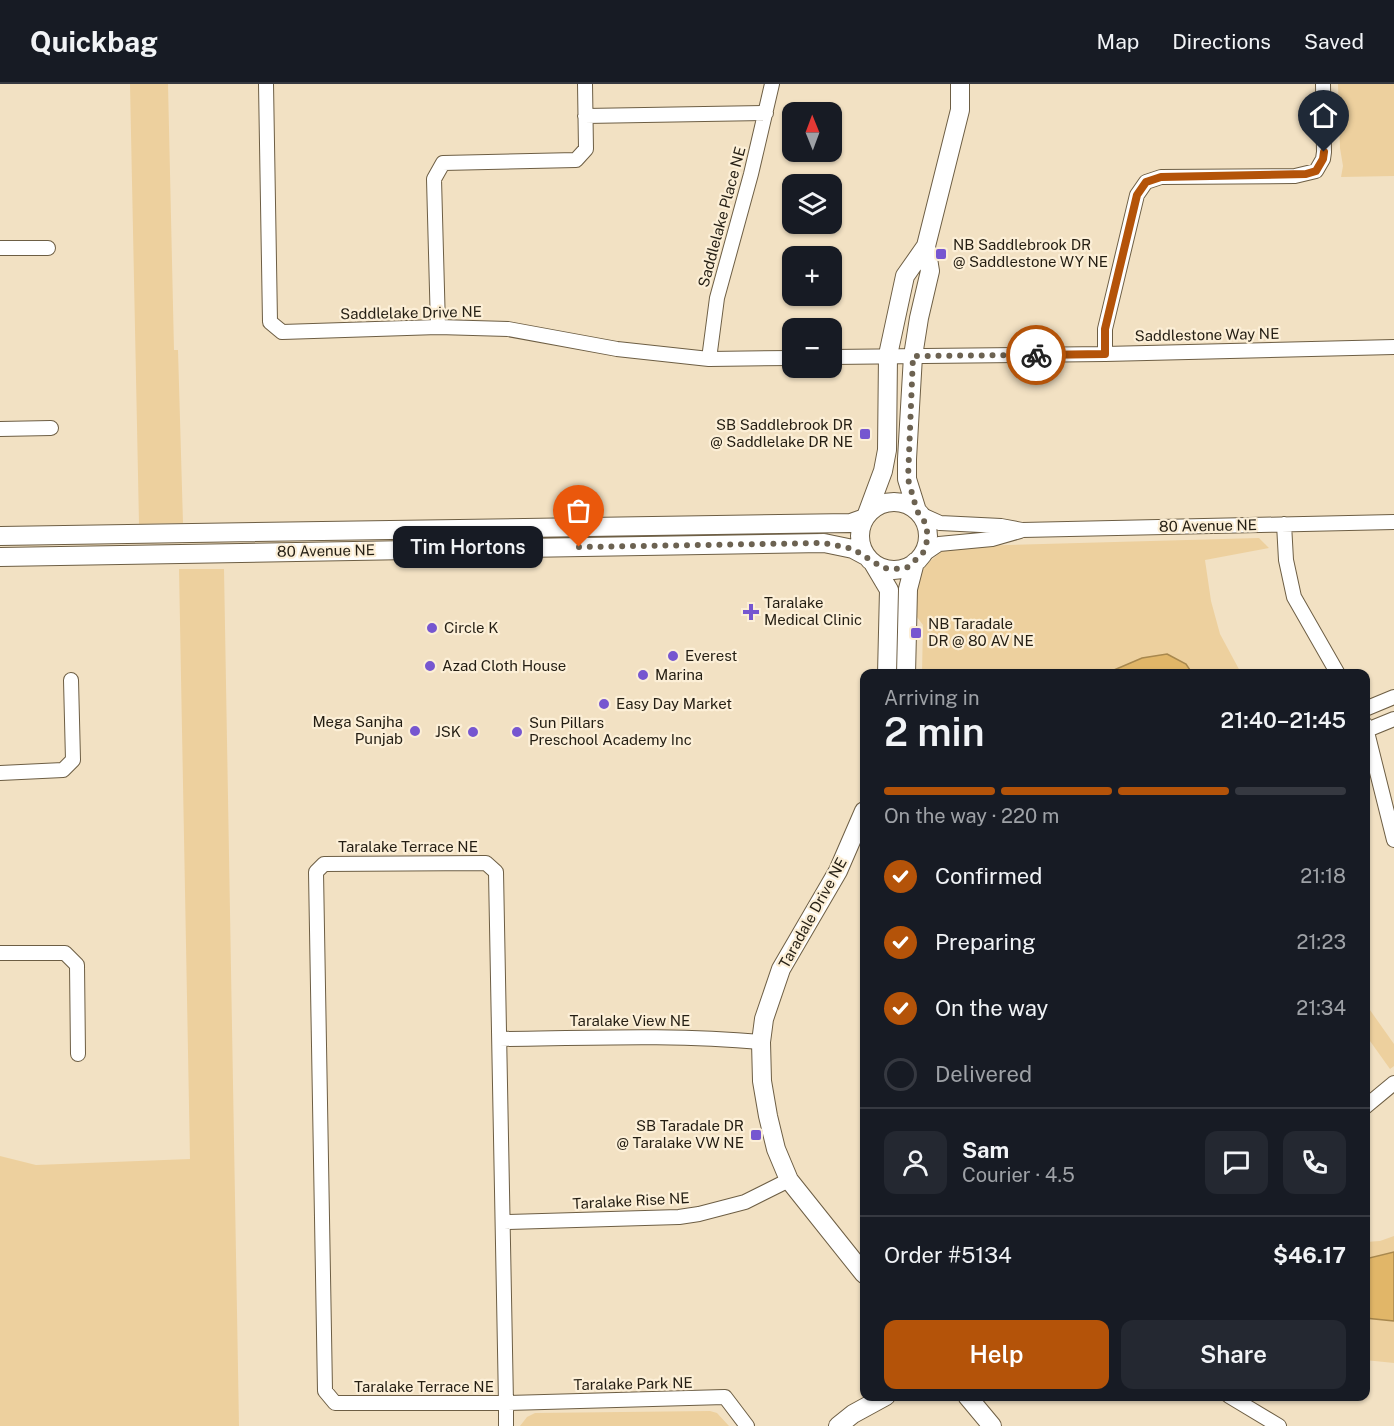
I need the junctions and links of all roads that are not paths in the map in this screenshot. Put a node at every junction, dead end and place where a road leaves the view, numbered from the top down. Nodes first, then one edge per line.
1 (266, 84) edge
2 (585, 84) edge
3 (772, 84) edge
4 (960, 84) edge
5 (1323, 84) edge
6 (766, 113) junction
7 (585, 116) junction
8 (926, 246) junction
9 (0, 248) edge
10 (48, 248) dead end
11 (438, 327) junction
12 (1394, 347) edge
13 (1105, 354) junction
14 (888, 355) junction
15 (913, 356) junction
16 (842, 357) edge
17 (782, 358) edge
18 (709, 359) junction
19 (0, 429) edge
20 (51, 429) dead end
21 (918, 513) junction
22 (866, 516) junction
23 (1394, 522) edge
24 (1284, 524) junction
25 (1022, 530) junction
26 (0, 536) edge
27 (0, 557) edge
28 (918, 559) junction
29 (870, 560) junction
30 (887, 669) edge
31 (906, 669) edge
32 (1335, 669) edge
33 (71, 680) dead end
34 (1394, 697) edge
35 (1370, 707) edge
36 (1394, 719) edge
37 (1370, 726) edge
38 (1370, 743) edge
39 (0, 773) edge
40 (860, 820) edge
41 (1394, 840) edge
42 (0, 953) edge
43 (500, 1039) junction
44 (761, 1042) junction
45 (78, 1054) dead end
46 (1394, 1083) edge
47 (1370, 1103) edge
48 (789, 1180) junction
49 (504, 1222) junction
50 (860, 1269) edge
51 (862, 1401) edge
52 (877, 1401) edge
53 (971, 1401) edge
54 (1236, 1401) edge
55 (506, 1403) junction
56 (853, 1414) junction
57 (1273, 1425) edge
58 (506, 1426) edge
59 (747, 1426) edge
60 (838, 1426) edge
61 (992, 1426) edge

1 - 11 street, Saddlelake Drive NE
2 - 7 street
3 - 6 street, Saddlelake Place NE
4 - 8 street
5 - 13 street
6 - 7 street
6 - 18 street, Saddlelake Place NE
7 - 11 street
8 - 14 street
8 - 15 street
9 - 10 street
11 - 18 street, Saddlelake Drive NE
12 - 13 street, Saddlestone Way NE
13 - 15 street, Saddlestone Way NE
14 - 15 street
14 - 16 street
14 - 22 street
15 - 21 street
17 - 18 street, Saddlelake Drive NE
19 - 20 street
21 - 22 street
21 - 25 street, 80 Avenue NE
21 - 28 street
22 - 26 street, 80 Avenue NE
22 - 29 street
23 - 24 street, 80 Avenue NE
24 - 25 street, 80 Avenue NE
24 - 32 street
25 - 28 street, 80 Avenue NE
27 - 29 street, 80 Avenue NE
28 - 29 street
28 - 31 street
29 - 30 street
33 - 39 street
34 - 35 street
36 - 37 street
38 - 41 street
40 - 44 street, Taradale Drive NE
42 - 45 street
43 - 44 street, Taralake View NE
43 - 49 street, Taralake Terrace NE
43 - 55 street, Taralake Terrace NE
44 - 48 street, Taradale Drive NE
46 - 47 street
48 - 49 street, Taralake Rise NE
48 - 50 street, Taradale Drive NE
49 - 55 street, Taralake Terrace NE
51 - 56 street
52 - 56 street
53 - 61 street
54 - 57 street
55 - 58 street, Taralake Terrace NE
55 - 59 street, Taralake Park NE
56 - 60 street

